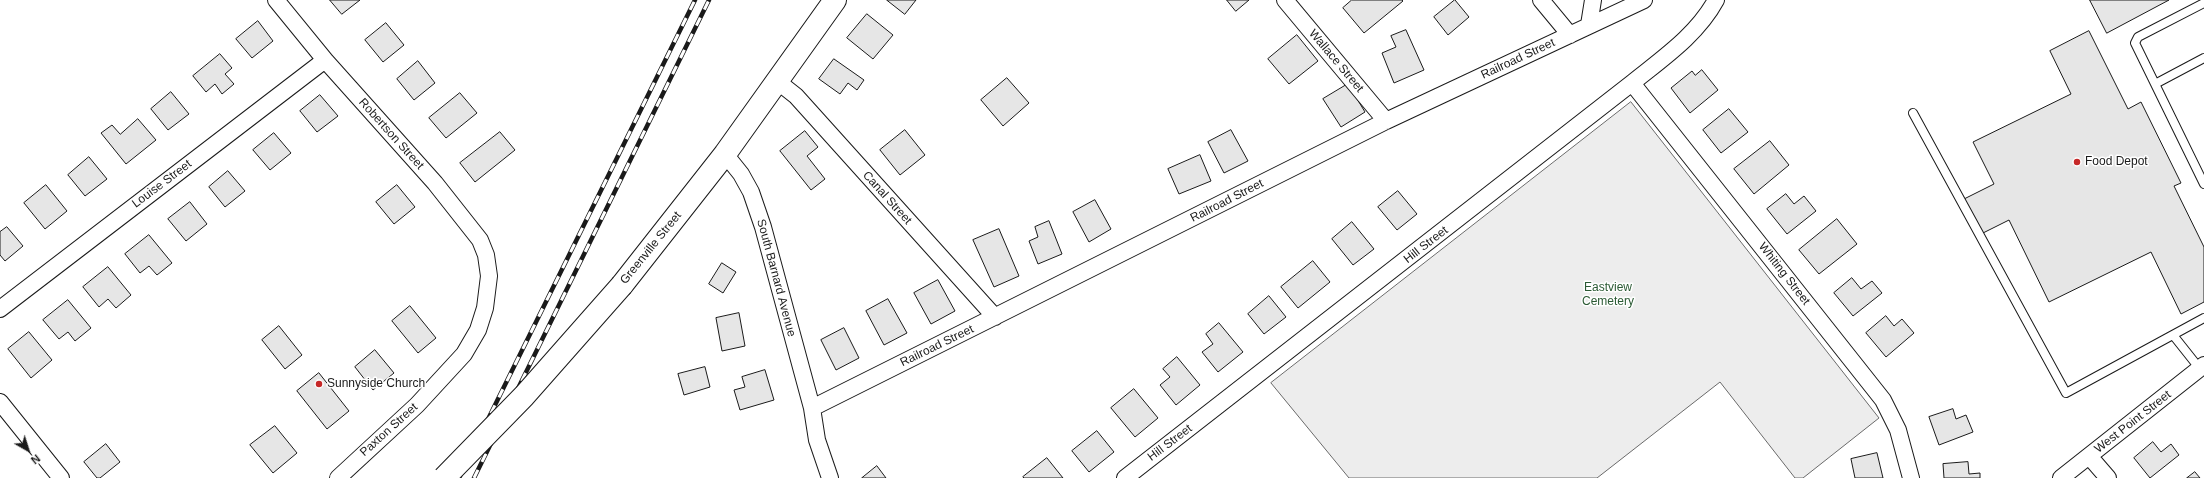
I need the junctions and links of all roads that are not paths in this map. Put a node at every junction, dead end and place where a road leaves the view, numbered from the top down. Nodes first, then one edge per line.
1 (276, 0) edge
2 (835, 0) edge
3 (1285, 0) edge
4 (1541, 0) edge
5 (1593, 0) edge
6 (1644, 0) edge
7 (1716, 0) edge
8 (2204, 3) edge
9 (1590, 25) junction
10 (1570, 34) junction
11 (2204, 58) edge
12 (325, 60) junction
13 (777, 81) junction
14 (1632, 83) junction
15 (2155, 84) junction
16 (1912, 113) dead end
17 (1386, 121) junction
18 (725, 154) junction
19 (2204, 184) edge
20 (489, 276) joint
21 (0, 309) edge
22 (995, 317) junction
23 (2204, 318) edge
24 (2173, 335) junction
25 (2202, 367) edge
26 (0, 402) edge
27 (812, 408) junction
28 (2089, 456) junction
29 (61, 478) edge
30 (338, 478) edge
31 (444, 478) edge
32 (830, 478) edge
33 (1125, 478) edge
34 (1910, 478) edge
35 (2061, 478) edge
36 (2108, 478) edge

1 - 12 street, Robertson Street
2 - 13 street, Greenville Street
3 - 17 street, Wallace Street
4 - 10 street
5 - 9 street
6 - 9 street, Railroad Street
7 - 14 street, Hill Street
8 - 15 lane
9 - 10 street, Railroad Street
10 - 17 street, Railroad Street
11 - 15 lane
12 - 20 street, Robertson Street
12 - 21 street, Louise Street
13 - 18 street, Greenville Street
13 - 22 street, Canal Street
14 - 33 street, Hill Street
14 - 34 street, Whiting Street
15 - 19 lane
16 - 24 lane
17 - 22 street, Railroad Street
18 - 27 street, South Barnard Avenue
18 - 31 street, Greenville Street, bridge
20 - 30 street, Paxton Street
22 - 27 street, Railroad Street
23 - 24 lane
24 - 25 lane
25 - 28 street, West Point Street
26 - 29 street
27 - 32 street, South Barnard Avenue
28 - 35 street, West Point Street
28 - 36 street

